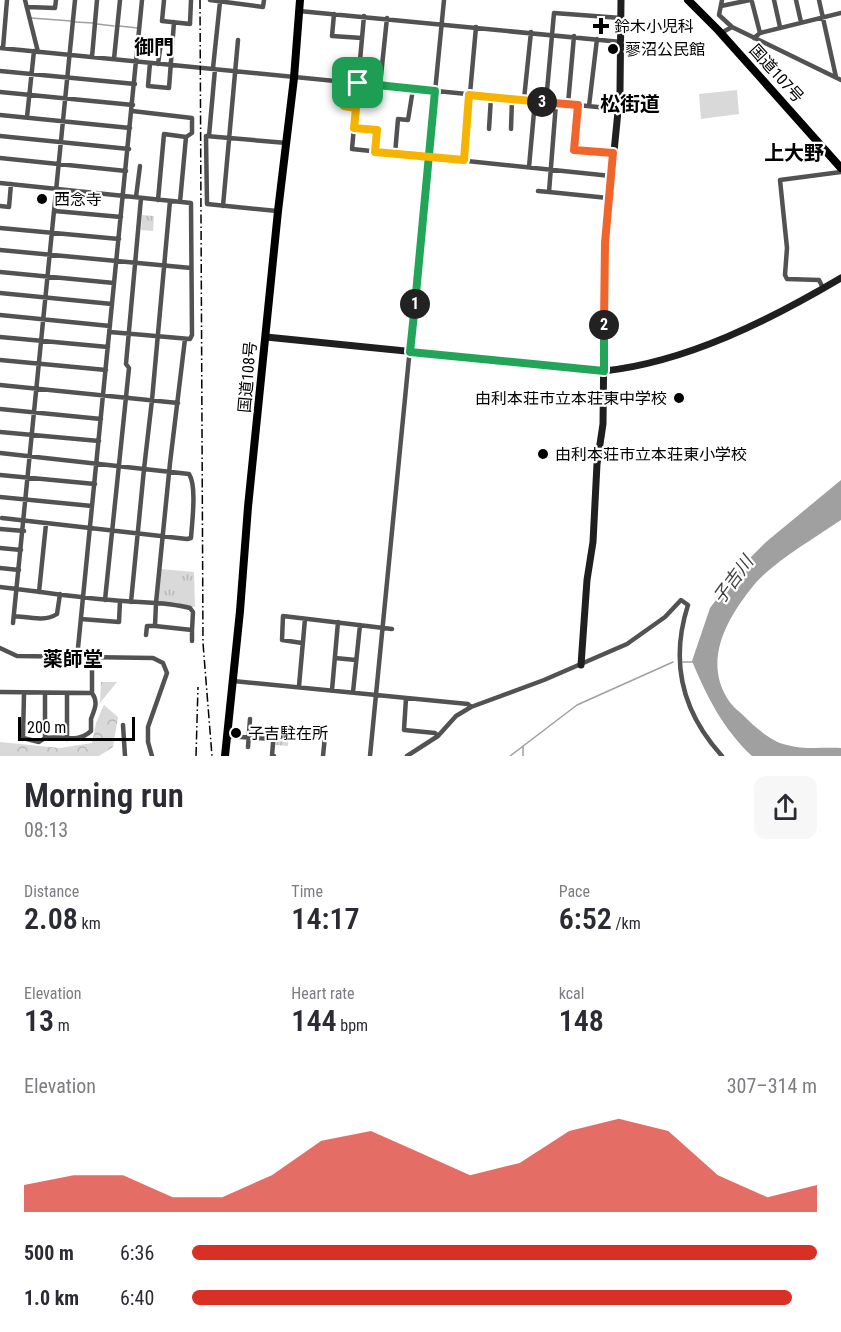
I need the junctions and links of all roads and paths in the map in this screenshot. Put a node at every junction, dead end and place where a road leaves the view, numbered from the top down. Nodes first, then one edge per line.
1 (25, 0) edge
2 (56, 0) edge
3 (75, 0) edge
4 (97, 0) edge
5 (120, 0) edge
6 (142, 0) edge
7 (164, 0) edge
8 (183, 0) edge
9 (191, 0) edge
10 (210, 0) edge
11 (264, 0) edge
12 (300, 0) edge
13 (444, 0) edge
14 (621, 0) edge
15 (688, 0) edge
16 (774, 0) edge
17 (796, 0) edge
18 (819, 0) edge
19 (231, 1) edge
20 (751, 1) edge
21 (7, 2) edge
22 (220, 2) junction
23 (0, 3) edge
24 (722, 3) edge
25 (27, 7) junction
26 (298, 11) junction
27 (841, 13) edge
28 (334, 14) junction
29 (364, 16) junction
30 (823, 16) junction
31 (387, 18) junction
32 (621, 18) junction
33 (174, 22) junction
34 (801, 22) junction
35 (442, 24) junction
36 (3, 26) edge
37 (476, 27) junction
38 (732, 27) junction
39 (780, 27) junction
40 (531, 32) junction
41 (721, 33) junction
42 (760, 33) junction
43 (553, 34) junction
44 (574, 36) junction
45 (362, 38) junction
46 (754, 38) junction
47 (597, 39) junction
48 (238, 40) dead end
49 (621, 42) junction
50 (160, 44) dead end
51 (2, 48) edge
52 (36, 52) junction
53 (70, 55) junction
54 (92, 57) junction
55 (114, 58) junction
56 (137, 61) junction
57 (150, 63) junction
58 (158, 64) junction
59 (171, 65) junction
60 (214, 69) junction
61 (0, 71) edge
62 (236, 72) junction
63 (32, 74) junction
64 (68, 77) junction
65 (294, 78) junction
66 (838, 78) edge
67 (346, 82) junction
68 (358, 83) junction
69 (135, 84) junction
70 (380, 85) junction
71 (412, 89) junction
72 (435, 91) junction
73 (0, 92) edge
74 (30, 95) junction
75 (469, 95) junction
76 (491, 97) junction
77 (66, 99) junction
78 (512, 99) junction
79 (524, 99) junction
80 (535, 101) junction
81 (546, 102) junction
82 (556, 103) junction
83 (568, 104) junction
84 (133, 105) junction
85 (578, 105) junction
86 (589, 106) junction
87 (356, 108) junction
88 (618, 109) junction
89 (132, 111) junction
90 (0, 115) edge
91 (27, 117) junction
92 (64, 121) junction
93 (130, 128) junction
94 (354, 128) junction
95 (489, 129) dead end
96 (511, 129) dead end
97 (0, 136) edge
98 (209, 136) junction
99 (186, 137) junction
100 (230, 137) junction
101 (62, 142) junction
102 (287, 143) junction
103 (129, 149) junction
104 (375, 152) junction
105 (613, 153) junction
106 (395, 154) junction
107 (430, 157) junction
108 (0, 158) edge
109 (464, 160) junction
110 (59, 164) junction
111 (140, 166) dead end
112 (529, 167) junction
113 (551, 170) junction
114 (841, 170) edge
115 (126, 171) junction
116 (611, 176) junction
117 (0, 183) edge
118 (11, 184) junction
119 (57, 188) junction
120 (538, 191) dead end
121 (549, 192) junction
122 (124, 195) junction
123 (139, 198) junction
124 (608, 198) junction
125 (158, 200) junction
126 (170, 201) junction
127 (180, 202) junction
128 (0, 206) edge
129 (223, 206) junction
130 (55, 211) junction
131 (278, 211) junction
132 (121, 217) junction
133 (0, 228) edge
134 (53, 233) junction
135 (119, 239) junction
136 (0, 250) edge
137 (51, 255) junction
138 (117, 261) junction
139 (135, 263) junction
140 (164, 265) junction
141 (191, 268) junction
142 (0, 272) edge
143 (49, 276) junction
144 (841, 278) edge
145 (114, 283) junction
146 (823, 288) junction
147 (0, 293) edge
148 (46, 298) junction
149 (112, 304) junction
150 (0, 315) edge
151 (44, 320) junction
152 (110, 329) junction
153 (128, 333) junction
154 (158, 337) junction
155 (266, 337) junction
156 (0, 338) edge
157 (185, 339) junction
158 (42, 341) junction
159 (108, 348) junction
160 (410, 352) junction
161 (0, 360) edge
162 (40, 363) junction
163 (106, 370) junction
164 (604, 371) junction
165 (0, 385) edge
166 (38, 389) junction
167 (104, 395) junction
168 (126, 398) junction
169 (152, 400) junction
170 (178, 403) junction
171 (0, 409) edge
172 (35, 412) junction
173 (101, 419) junction
174 (0, 432) edge
175 (33, 435) junction
176 (99, 441) junction
177 (0, 453) edge
178 (31, 456) junction
179 (97, 462) junction
180 (120, 465) junction
181 (144, 468) junction
182 (169, 471) junction
183 (0, 476) edge
184 (29, 478) junction
185 (95, 484) junction
186 (0, 497) edge
187 (27, 499) junction
188 (92, 506) junction
189 (2, 518) dead end
190 (24, 521) junction
191 (46, 524) junction
192 (90, 528) junction
193 (0, 529) edge
194 (24, 531) junction
195 (113, 531) junction
196 (138, 533) junction
197 (164, 536) junction
198 (0, 548) edge
199 (21, 550) junction
200 (0, 568) edge
201 (19, 570) junction
202 (0, 587) edge
203 (17, 589) junction
204 (39, 592) junction
205 (60, 594) junction
206 (82, 597) junction
207 (105, 600) junction
208 (120, 601) junction
209 (131, 602) junction
210 (156, 603) junction
211 (14, 616) junction
212 (81, 619) junction
213 (305, 619) junction
214 (338, 622) junction
215 (13, 623) dead end
216 (360, 625) junction
217 (155, 626) junction
218 (383, 627) junction
219 (392, 629) dead end
220 (192, 630) junction
221 (146, 635) dead end
222 (192, 641) dead end
223 (302, 643) junction
224 (0, 648) edge
225 (77, 658) junction
226 (92, 658) junction
227 (335, 658) junction
228 (356, 660) junction
229 (581, 665) junction
230 (233, 681) junction
231 (299, 686) junction
232 (332, 690) junction
233 (353, 692) junction
234 (0, 693) edge
235 (24, 693) junction
236 (92, 693) junction
237 (45, 694) junction
238 (67, 694) junction
239 (377, 694) junction
240 (406, 698) junction
241 (459, 703) junction
242 (471, 707) junction
243 (461, 712) junction
244 (250, 719) dead end
245 (123, 725) dead end
246 (226, 736) junction
247 (438, 736) junction
248 (45, 738) junction
249 (249, 738) junction
250 (273, 739) junction
251 (67, 740) junction
252 (248, 747) dead end
253 (125, 756) edge
254 (152, 756) edge
255 (225, 756) edge
256 (274, 756) edge
257 (323, 756) edge
258 (370, 756) edge
259 (407, 756) edge
260 (722, 756) edge

1 - 25 street
2 - 25 street
3 - 53 street
4 - 54 street
5 - 55 street
6 - 56 street
7 - 33 street
8 - 9 street
9 - 33 street
10 - 22 street
11 - 19 street
12 - 26 highway, 国道108号
13 - 35 street
14 - 32 street
15 - 41 highway, 国道107号
16 - 39 street
17 - 34 street
18 - 30 street
19 - 22 street
20 - 24 street
20 - 42 street
21 - 23 street
21 - 36 street
22 - 60 street
24 - 38 street
25 - 52 street
26 - 28 street
26 - 65 highway, 国道108号
27 - 30 street
28 - 29 street
28 - 45 street
29 - 31 street
29 - 45 street
30 - 34 street
30 - 66 street
31 - 35 street
31 - 70 street
32 - 43 street
32 - 49 street
33 - 59 street
34 - 39 street
35 - 37 street
35 - 72 street
36 - 51 street
37 - 40 street
37 - 75 street
38 - 41 street
38 - 46 street
39 - 42 street
40 - 43 street
40 - 79 street
41 - 114 highway, 国道107号
42 - 46 street
43 - 44 street
43 - 81 street
44 - 47 street
44 - 83 street
45 - 68 street
46 - 66 street
47 - 49 street
47 - 86 street
48 - 62 street
49 - 88 street
50 - 58 street
51 - 52 street
52 - 53 street
52 - 63 street
53 - 54 street
53 - 64 street
54 - 55 street
55 - 56 street
56 - 57 street
56 - 69 street
57 - 58 street
57 - 59 street
58 - 59 street
59 - 60 street
60 - 62 street
60 - 98 street
61 - 63 street
62 - 65 street
62 - 100 street
63 - 64 street
63 - 74 street
64 - 69 street
64 - 77 street
65 - 67 street
65 - 102 highway, 国道108号
67 - 68 street
67 - 87 street
68 - 70 street
68 - 87 street
69 - 84 street
70 - 71 street
71 - 72 street
71 - 106 street
72 - 75 street
72 - 107 street
73 - 74 street
74 - 77 street
74 - 91 street
75 - 76 street
75 - 109 street
76 - 78 street
76 - 95 street
77 - 84 street
77 - 92 street
78 - 79 street
78 - 96 street
79 - 80 street
80 - 81 street
80 - 112 street
81 - 82 street
82 - 83 street
82 - 113 street
83 - 85 street
84 - 89 street
85 - 86 street
85 - 105 street
86 - 88 street
87 - 94 street
88 - 105 street
89 - 93 street
89 - 99 street
90 - 91 street
91 - 92 street
92 - 93 street
92 - 101 street
93 - 103 street
94 - 104 street
94 - 104 street
97 - 101 street
98 - 100 street
98 - 129 street
99 - 125 street
99 - 127 street
100 - 102 street
100 - 129 street
101 - 103 street
101 - 110 street
102 - 131 highway, 国道108号
103 - 115 street
104 - 106 street
105 - 116 street
106 - 107 street
107 - 109 street
107 - 160 street
108 - 110 street
109 - 112 street
110 - 115 street
110 - 119 street
111 - 123 street
112 - 113 street
113 - 116 street
113 - 121 street
114 - 146 street
115 - 122 street
116 - 124 street
117 - 118 street
118 - 119 street
118 - 128 street
119 - 122 street
119 - 130 street
120 - 121 street
121 - 124 street
122 - 123 street
122 - 132 street
123 - 125 street
123 - 139 street
124 - 164 street
125 - 126 street
126 - 127 street
126 - 140 street
127 - 141 street
129 - 131 street
130 - 132 street
130 - 134 street
131 - 155 highway, 国道108号
132 - 135 street
133 - 134 street
134 - 135 street
134 - 137 street
135 - 138 street
136 - 137 street
137 - 138 street
137 - 143 street
138 - 139 street
138 - 145 street
139 - 140 street
139 - 153 street
140 - 141 street
140 - 154 street
141 - 157 street
142 - 143 street
143 - 145 street
143 - 148 street
144 - 146 street
145 - 149 street
146 - 164 street
147 - 148 street
148 - 149 street
148 - 151 street
149 - 152 street
150 - 151 street
151 - 152 street
151 - 158 street
152 - 153 street
152 - 159 street
153 - 154 street
153 - 168 street
154 - 157 street
154 - 169 street
155 - 160 street
155 - 230 highway, 国道108号
156 - 158 street
157 - 170 street
158 - 159 street
158 - 162 street
159 - 163 street
160 - 164 street
160 - 218 street
161 - 162 street
162 - 163 street
162 - 166 street
163 - 167 street
164 - 229 street
165 - 166 street
166 - 167 street
166 - 172 street
167 - 168 street
167 - 173 street
168 - 169 street
168 - 180 street
169 - 170 street
169 - 181 street
170 - 182 street
171 - 172 street
172 - 173 street
172 - 175 street
173 - 176 street
174 - 175 street
175 - 176 street
175 - 178 street
176 - 179 street
177 - 178 street
178 - 179 street
178 - 184 street
179 - 180 street
179 - 185 street
180 - 181 street
180 - 195 street
181 - 182 street
181 - 196 street
182 - 197 street
182 - 197 street
183 - 184 street
184 - 185 street
184 - 187 street
185 - 188 street
186 - 187 street
187 - 188 street
187 - 190 street
188 - 192 street
189 - 190 street
190 - 191 street
190 - 194 street
191 - 192 street
191 - 204 street
192 - 195 street
192 - 206 street
193 - 194 street
194 - 199 street
195 - 196 street
195 - 207 street
196 - 197 street
196 - 209 street
197 - 210 street
198 - 199 street
199 - 201 street
200 - 201 street
201 - 203 street
202 - 203 street
203 - 204 street
203 - 211 street
204 - 205 street
205 - 206 street
205 - 211 street
206 - 207 street
206 - 212 street
207 - 208 street
208 - 209 street
208 - 212 street
209 - 210 street
210 - 217 street
210 - 220 street
211 - 215 street
212 - 225 street
213 - 214 street
213 - 223 street
213 - 223 street
214 - 216 street
214 - 227 street
216 - 218 street
216 - 228 street
217 - 220 street
217 - 221 street
218 - 219 street
218 - 239 street
220 - 222 street
223 - 231 street
224 - 225 street
225 - 226 street
226 - 236 street
226 - 254 street
227 - 228 street
227 - 232 street
228 - 233 street
229 - 242 street
229 - 260 street
230 - 231 street
230 - 246 highway, 国道108号
231 - 232 street
232 - 233 street
233 - 239 street
234 - 235 street
235 - 237 street
235 - 248 street
236 - 238 street
236 - 251 street
237 - 238 street
237 - 248 street
238 - 251 street
239 - 240 street
239 - 258 street
240 - 241 street
240 - 247 street
241 - 242 street
241 - 243 street
242 - 243 street
243 - 247 street
244 - 249 street
245 - 253 street
246 - 249 street
246 - 255 highway, 国道108号
247 - 259 street
248 - 251 street
249 - 250 street
249 - 252 street
250 - 256 street
250 - 257 street

